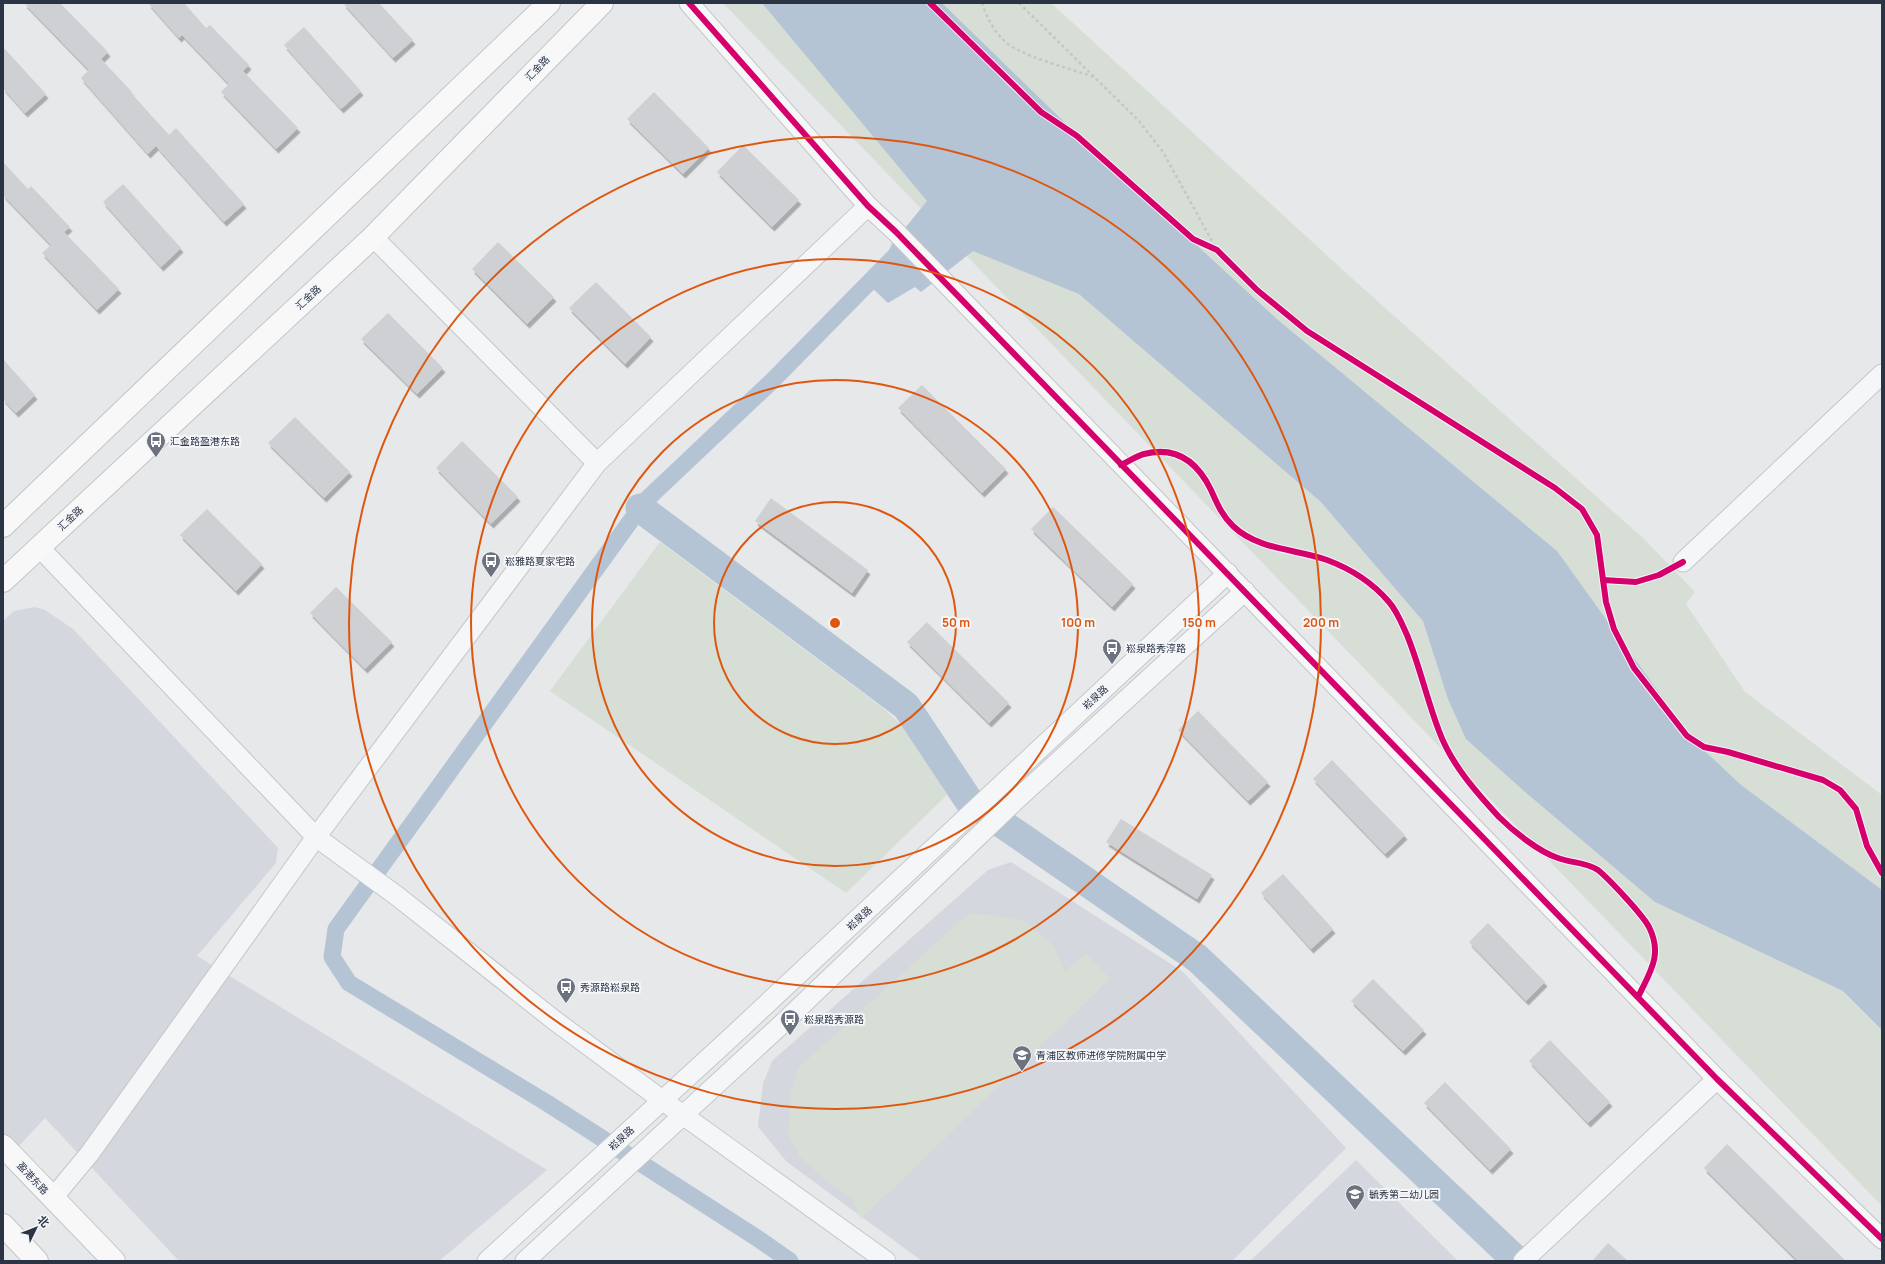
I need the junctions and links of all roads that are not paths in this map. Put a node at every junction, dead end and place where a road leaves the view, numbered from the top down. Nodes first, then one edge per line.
1 (549, 3) edge
2 (602, 3) edge
3 (689, 3) edge
4 (868, 206) junction
5 (373, 237) junction
6 (1882, 374) edge
7 (597, 463) junction
8 (3, 526) edge
9 (39, 547) junction
10 (1683, 562) dead end
11 (1228, 573) junction
12 (3, 581) edge
13 (1245, 591) junction
14 (316, 837) junction
15 (1717, 1078) junction
16 (662, 1100) junction
17 (683, 1115) junction
18 (3, 1146) edge
19 (52, 1199) junction
20 (6, 1234) edge
21 (1882, 1239) edge
22 (37, 1261) edge
23 (114, 1261) edge
24 (487, 1261) edge
25 (525, 1261) edge
26 (886, 1261) edge
27 (1522, 1261) edge

1 - 8 main road
2 - 5 main road, 汇金路
3 - 4 street
4 - 7 street
4 - 11 street
5 - 7 street
5 - 9 main road, 汇金路
6 - 10 street
7 - 14 street
9 - 12 main road, 汇金路
9 - 14 street
11 - 13 street
11 - 16 street, 崧泉路
13 - 15 street
13 - 17 street
14 - 16 street
14 - 19 street
15 - 21 street
15 - 27 street
16 - 17 street
16 - 24 street, 崧泉路
17 - 25 street
17 - 26 street
18 - 19 main road, 盈港东路
19 - 23 main road, 盈港东路
20 - 22 main road

